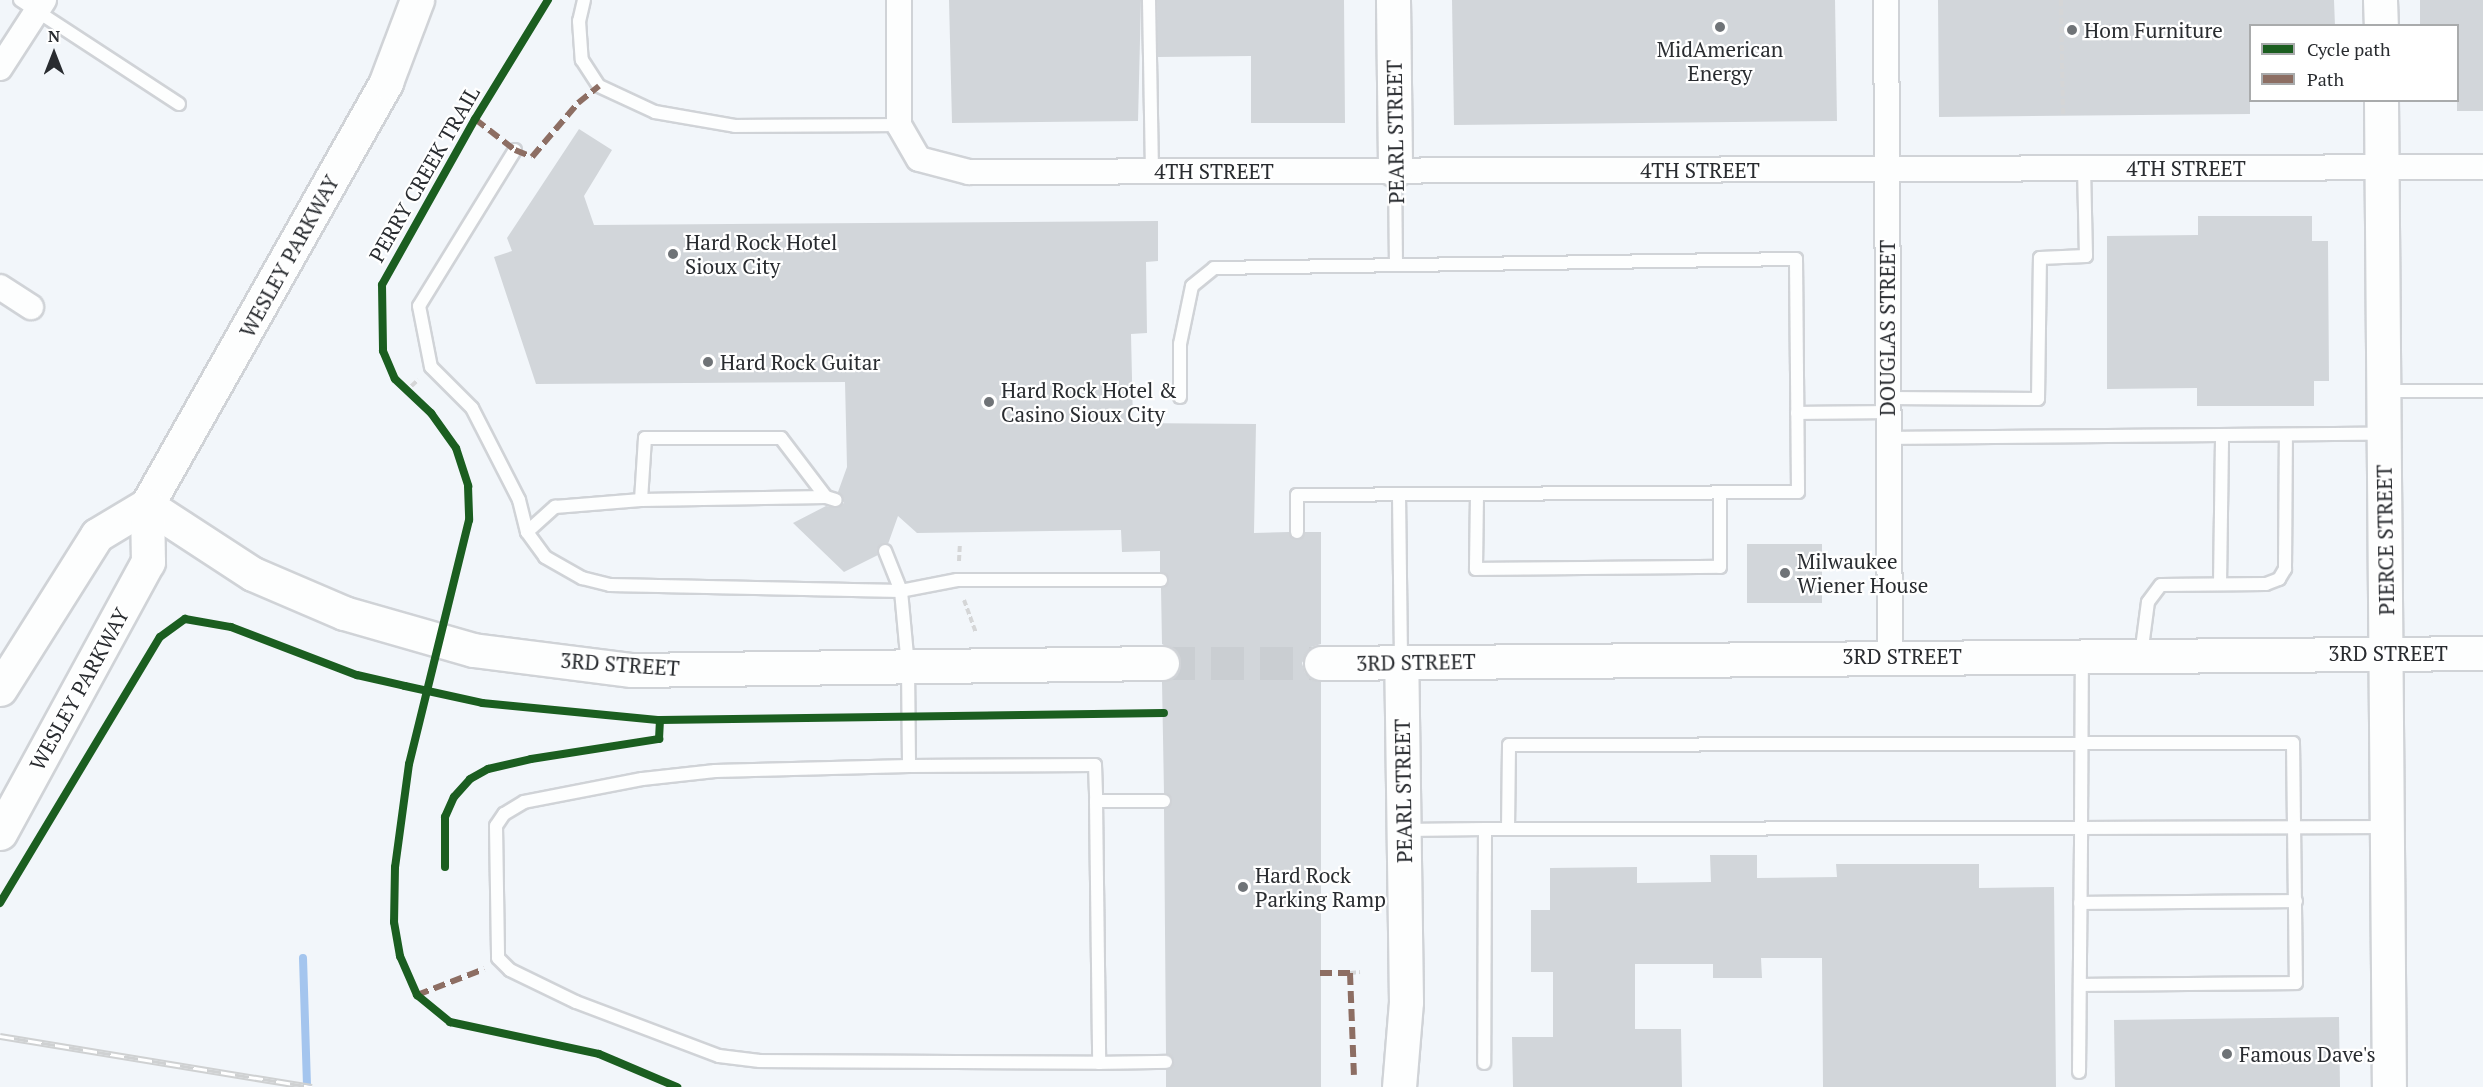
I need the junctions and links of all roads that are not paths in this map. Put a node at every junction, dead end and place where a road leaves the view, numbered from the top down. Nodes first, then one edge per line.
1 (417, 0) edge
2 (584, 0) edge
3 (898, 0) edge
4 (1149, 0) edge
5 (1394, 0) edge
6 (1886, 0) edge
7 (2380, 0) edge
8 (34, 4) edge
9 (2380, 24) edge
10 (0, 68) edge
11 (2381, 102) edge
12 (179, 104) dead end
13 (899, 125) junction
14 (515, 150) dead end
15 (2382, 167) junction
16 (2483, 167) edge
17 (2084, 169) junction
18 (1395, 170) junction
19 (1888, 170) junction
20 (1152, 171) junction
21 (1396, 265) junction
22 (0, 287) edge
23 (31, 307) dead end
24 (2384, 391) junction
25 (2483, 391) edge
26 (1180, 397) dead end
27 (1887, 405) junction
28 (1797, 413) junction
29 (2384, 434) junction
30 (2286, 435) junction
31 (2222, 436) junction
32 (1887, 438) junction
33 (1720, 492) junction
34 (1399, 495) junction
35 (1477, 495) junction
36 (641, 500) junction
37 (147, 506) junction
38 (527, 532) junction
39 (1297, 532) dead end
40 (885, 551) dead end
41 (1161, 580) dead end
42 (2220, 584) junction
43 (902, 591) junction
44 (2386, 653) junction
45 (2483, 653) edge
46 (2082, 655) junction
47 (2141, 655) junction
48 (1890, 657) junction
49 (1401, 662) junction
50 (1162, 663) tunnel mouth
51 (1321, 663) tunnel mouth
52 (908, 667) junction
53 (0, 690) edge
54 (2081, 744) junction
55 (909, 766) junction
56 (1096, 801) junction
57 (1164, 801) dead end
58 (2387, 826) junction
59 (2296, 827) junction
60 (2081, 828) junction
61 (1485, 829) junction
62 (1508, 829) junction
63 (1403, 830) junction
64 (0, 833) edge
65 (2296, 901) junction
66 (2080, 903) junction
67 (2080, 985) junction
68 (1166, 1062) dead end
69 (1099, 1064) junction
70 (1484, 1064) dead end
71 (2079, 1072) dead end
72 (1399, 1087) edge
73 (2389, 1087) edge

1 - 37 main road, WESLEY PARKWAY
2 - 13 lane
3 - 13 street
4 - 20 lane
5 - 18 main road, PEARL STREET
6 - 19 street, DOUGLAS STREET
7 - 9 main road
8 - 10 street
8 - 12 lane
11 - 15 main road, PIERCE STREET
13 - 20 street, 4TH STREET
14 - 38 lane
15 - 16 street, 4TH STREET
15 - 17 street, 4TH STREET
15 - 24 main road, PIERCE STREET
17 - 19 street, 4TH STREET
17 - 27 lane
18 - 19 street, 4TH STREET
18 - 20 street, 4TH STREET
18 - 21 lane, PEARL STREET
19 - 27 street, DOUGLAS STREET
21 - 26 lane
21 - 28 lane
22 - 23 street
24 - 25 lane
24 - 29 main road, PIERCE STREET
27 - 28 lane
27 - 32 street, DOUGLAS STREET
28 - 33 lane
29 - 30 lane
29 - 44 main road, PIERCE STREET
30 - 31 lane
30 - 42 lane
31 - 32 lane
31 - 42 lane
32 - 48 street, DOUGLAS STREET
33 - 35 lane
33 - 35 lane
34 - 35 lane
34 - 39 lane
34 - 49 lane, PEARL STREET
36 - 36 lane
36 - 38 lane
37 - 52 main road, 3RD STREET
37 - 53 main road
37 - 64 main road, WESLEY PARKWAY
38 - 43 lane
40 - 43 lane
41 - 43 lane
42 - 47 lane
43 - 52 lane
44 - 45 main road, 3RD STREET
44 - 47 main road, 3RD STREET
44 - 58 main road, PIERCE STREET
46 - 47 main road, 3RD STREET
46 - 48 main road, 3RD STREET
46 - 54 lane
48 - 49 main road, 3RD STREET
49 - 51 main road, 3RD STREET
49 - 63 main road, PEARL STREET
50 - 52 main road, 3RD STREET
52 - 55 lane
54 - 59 lane
54 - 60 lane
54 - 62 lane
55 - 56 lane
55 - 69 lane
56 - 57 lane
56 - 69 lane
58 - 59 lane
58 - 73 main road, PIERCE STREET
59 - 60 lane
59 - 65 lane
60 - 62 lane
60 - 66 lane
61 - 62 lane
61 - 63 lane
61 - 70 lane
63 - 72 main road, PEARL STREET
65 - 66 lane
65 - 67 lane
66 - 67 lane
67 - 71 lane
68 - 69 lane

